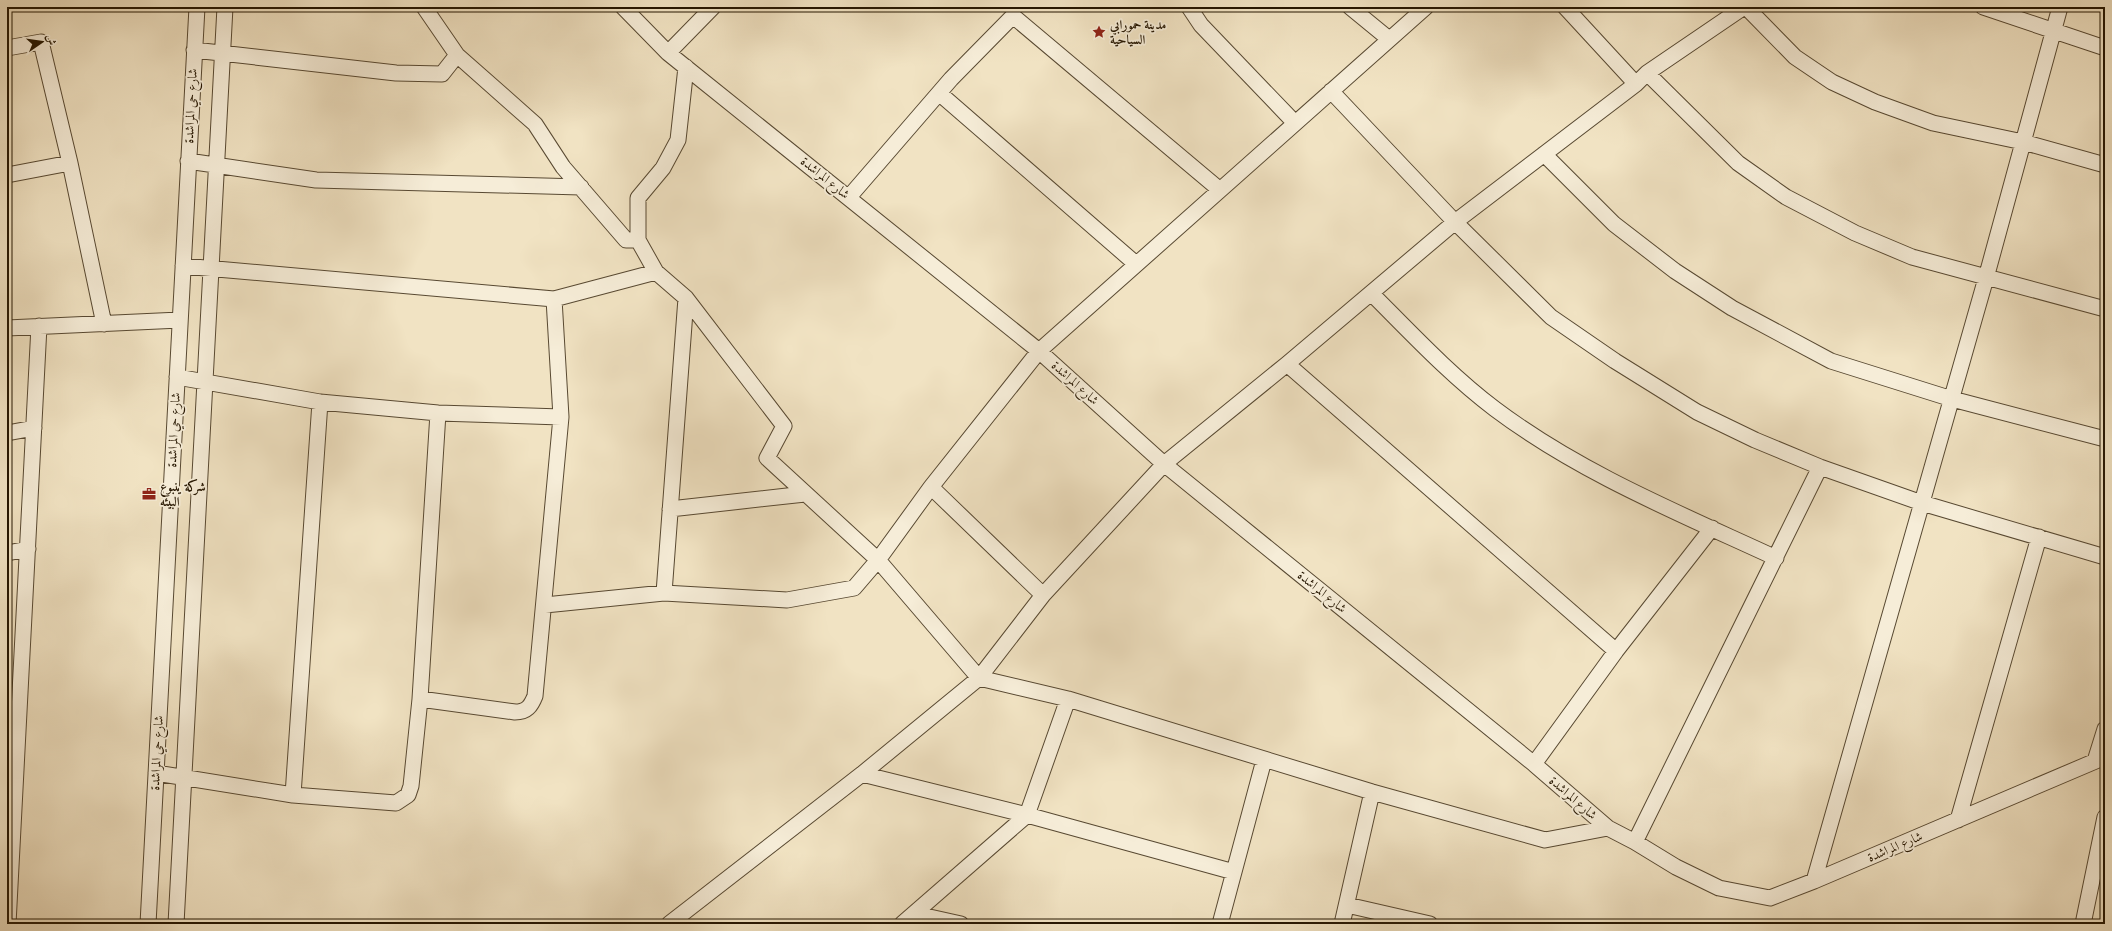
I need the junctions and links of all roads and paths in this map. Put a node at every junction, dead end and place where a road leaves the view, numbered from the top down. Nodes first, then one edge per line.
1 (197, 7) edge
2 (225, 7) edge
3 (424, 7) edge
4 (623, 7) edge
5 (713, 7) edge
6 (1189, 7) edge
7 (1350, 7) edge
8 (1426, 7) edge
9 (1565, 7) edge
10 (1745, 7) edge
11 (1983, 7) edge
12 (2060, 7) edge
13 (2054, 31) junction
14 (1389, 39) junction
15 (7, 48) edge
16 (2105, 48) edge
17 (194, 50) junction
18 (222, 53) junction
19 (668, 53) junction
20 (457, 55) junction
21 (686, 67) junction
22 (1647, 73) junction
23 (1636, 84) junction
24 (1331, 91) junction
25 (939, 93) junction
26 (1295, 123) junction
27 (2023, 142) junction
28 (1544, 154) junction
29 (188, 161) junction
30 (70, 163) junction
31 (216, 165) junction
32 (2105, 165) edge
33 (7, 174) edge
34 (581, 187) junction
35 (1220, 190) junction
36 (849, 197) junction
37 (1455, 222) junction
38 (638, 240) junction
39 (1136, 264) junction
40 (183, 266) junction
41 (211, 269) junction
42 (656, 272) junction
43 (1986, 278) junction
44 (1372, 293) junction
45 (686, 298) junction
46 (554, 299) junction
47 (2105, 309) edge
48 (180, 320) junction
49 (104, 324) junction
50 (39, 326) junction
51 (7, 328) edge
52 (1039, 351) junction
53 (1287, 364) junction
54 (177, 378) junction
55 (205, 382) junction
56 (1952, 399) junction
57 (320, 402) junction
58 (438, 412) junction
59 (561, 417) junction
60 (34, 428) junction
61 (7, 433) edge
62 (2105, 439) edge
63 (1164, 464) junction
64 (1820, 467) junction
65 (932, 487) junction
66 (806, 494) junction
67 (1922, 503) junction
68 (670, 508) junction
69 (1712, 528) junction
70 (2039, 537) junction
71 (28, 549) junction
72 (7, 553) edge
73 (2105, 557) edge
74 (1776, 558) junction
75 (878, 560) junction
76 (664, 593) junction
77 (1043, 595) junction
78 (545, 605) junction
79 (1616, 651) junction
80 (979, 678) junction
81 (420, 699) junction
82 (1068, 699) junction
83 (2105, 729) edge
84 (2100, 759) edge
85 (1264, 760) junction
86 (1534, 764) junction
87 (156, 773) junction
88 (862, 774) junction
89 (184, 777) junction
90 (1372, 792) junction
91 (293, 795) junction
92 (1026, 815) junction
93 (2105, 817) edge
94 (1958, 820) junction
95 (1608, 828) junction
96 (1635, 842) junction
97 (1234, 872) junction
98 (1814, 881) junction
99 (1347, 905) junction
100 (916, 914) junction
101 (8, 924) edge
102 (148, 924) edge
103 (176, 924) edge
104 (669, 924) edge
105 (902, 924) edge
106 (961, 924) edge
107 (1220, 924) edge
108 (1342, 924) edge
109 (1430, 924) edge
110 (2083, 924) edge

1 - 17 street, شارع حي المراشدة
2 - 18 street
3 - 20 street
4 - 19 street, شارع المراشدة
5 - 19 street
6 - 26 street
7 - 14 street
8 - 14 street
9 - 23 street
10 - 22 street
10 - 27 street
11 - 13 street
12 - 13 street
13 - 16 street
13 - 27 street
14 - 24 street
15 - 30 street
17 - 18 street
17 - 29 street, شارع حي المراشدة
18 - 20 street
18 - 31 street
19 - 21 street, شارع المراشدة
20 - 34 street
21 - 36 street, شارع المراشدة
21 - 38 street
22 - 23 street
22 - 43 street
23 - 28 street
24 - 26 street
24 - 37 street
25 - 35 street
25 - 36 street
25 - 39 street
26 - 35 street
27 - 32 street
27 - 43 street
28 - 37 street
28 - 56 street
29 - 31 street
29 - 40 street, شارع حي المراشدة
30 - 33 street
30 - 49 street
31 - 34 street
31 - 41 street
34 - 38 street
35 - 39 street
36 - 52 street, شارع المراشدة
37 - 44 street
37 - 64 street
38 - 42 street
39 - 52 street
40 - 41 street
40 - 48 street, شارع حي المراشدة
41 - 46 street
41 - 55 street
42 - 45 street
42 - 46 street
43 - 47 street
43 - 56 street
44 - 53 street
44 - 69 street
45 - 66 street
45 - 68 street
46 - 59 street
48 - 49 street
48 - 54 street, شارع حي المراشدة
49 - 50 street
50 - 51 street
50 - 60 street
52 - 63 street, شارع المراشدة
52 - 65 street
53 - 63 street
53 - 79 street
54 - 55 street
54 - 87 street, شارع حي المراشدة
55 - 57 street
55 - 89 street
56 - 62 street
56 - 67 street
57 - 58 street
57 - 91 street
58 - 59 street
58 - 81 street
59 - 78 street
60 - 61 street
60 - 71 street
63 - 77 street
63 - 86 street, شارع المراشدة
64 - 67 street
64 - 74 street
65 - 75 street
65 - 77 street
66 - 68 street
66 - 75 street
67 - 70 street
67 - 98 street
68 - 76 street
69 - 74 street
69 - 79 street
70 - 73 street
70 - 94 street
71 - 72 street
71 - 101 street
74 - 96 street
75 - 76 street
75 - 80 street
76 - 78 street
77 - 80 street
78 - 81 street
79 - 86 street
80 - 82 street
80 - 88 street
81 - 91 street
82 - 85 street
82 - 92 street
83 - 84 street
84 - 94 street, شارع المراشدة
85 - 90 street
85 - 97 street
86 - 95 street, شارع المراشدة
87 - 89 street
87 - 102 street, شارع حي المراشدة
88 - 92 street
88 - 104 street
89 - 91 street
89 - 103 street
90 - 95 street
90 - 99 street
92 - 97 street
92 - 100 street
93 - 110 street
94 - 98 street, شارع المراشدة
95 - 96 street, شارع المراشدة
96 - 98 street, شارع المراشدة
97 - 107 street
99 - 108 street
99 - 109 street
100 - 105 street
100 - 106 street

